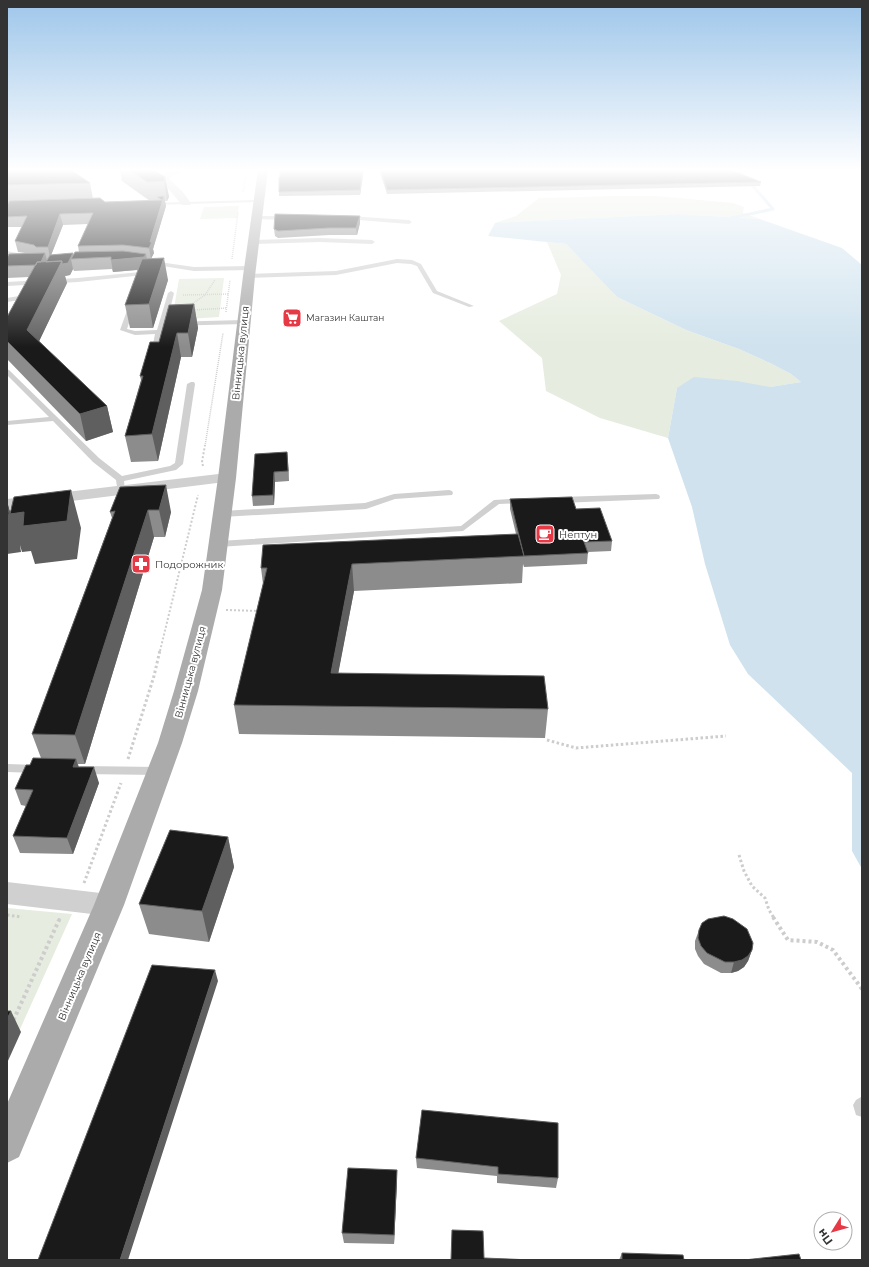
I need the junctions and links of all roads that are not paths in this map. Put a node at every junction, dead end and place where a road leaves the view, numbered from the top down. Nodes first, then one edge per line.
1 (253, 229) edge
2 (254, 242) junction
3 (372, 242) dead end
4 (7, 253) edge
5 (21, 262) edge
6 (148, 262) edge
7 (194, 269) junction
8 (243, 271) junction
9 (156, 272) edge
10 (164, 272) edge
11 (7, 284) edge
12 (171, 294) road end
13 (7, 300) edge
14 (133, 300) edge
15 (471, 306) dead end
16 (18, 312) edge
17 (232, 318) junction
18 (163, 324) junction
19 (159, 332) junction
20 (152, 361) edge
21 (7, 371) edge
22 (191, 384) dead end
23 (54, 419) junction
24 (7, 423) edge
25 (227, 478) junction
26 (121, 485) junction
27 (449, 493) dead end
28 (656, 497) dead end
29 (552, 500) edge
30 (536, 501) edge
31 (7, 504) edge
32 (222, 514) junction
33 (219, 544) junction
34 (7, 768) edge
35 (46, 769) edge
36 (70, 770) edge
37 (160, 771) junction
38 (7, 893) edge
39 (109, 905) junction
40 (7, 1145) edge

1 - 2 main road, Вінницька вулиця
2 - 3 lane
2 - 8 main road, Вінницька вулиця
4 - 5 lane
6 - 7 lane
7 - 8 lane
7 - 10 lane
8 - 15 lane
8 - 17 main road, Вінницька вулиця
9 - 11 lane
12 - 18 lane
13 - 16 lane
14 - 19 lane
17 - 18 lane
17 - 25 main road, Вінницька вулиця
18 - 19 lane
19 - 20 lane
21 - 23 lane
22 - 26 lane
23 - 24 lane
23 - 26 lane
25 - 26 street
25 - 32 main road, Вінницька вулиця
26 - 31 street
27 - 32 lane
28 - 29 lane
30 - 33 lane
32 - 33 main road, Вінницька вулиця
33 - 37 main road, Вінницька вулиця
34 - 35 lane
36 - 37 lane
37 - 39 main road, Вінницька вулиця
38 - 39 street
39 - 40 main road, Вінницька вулиця

